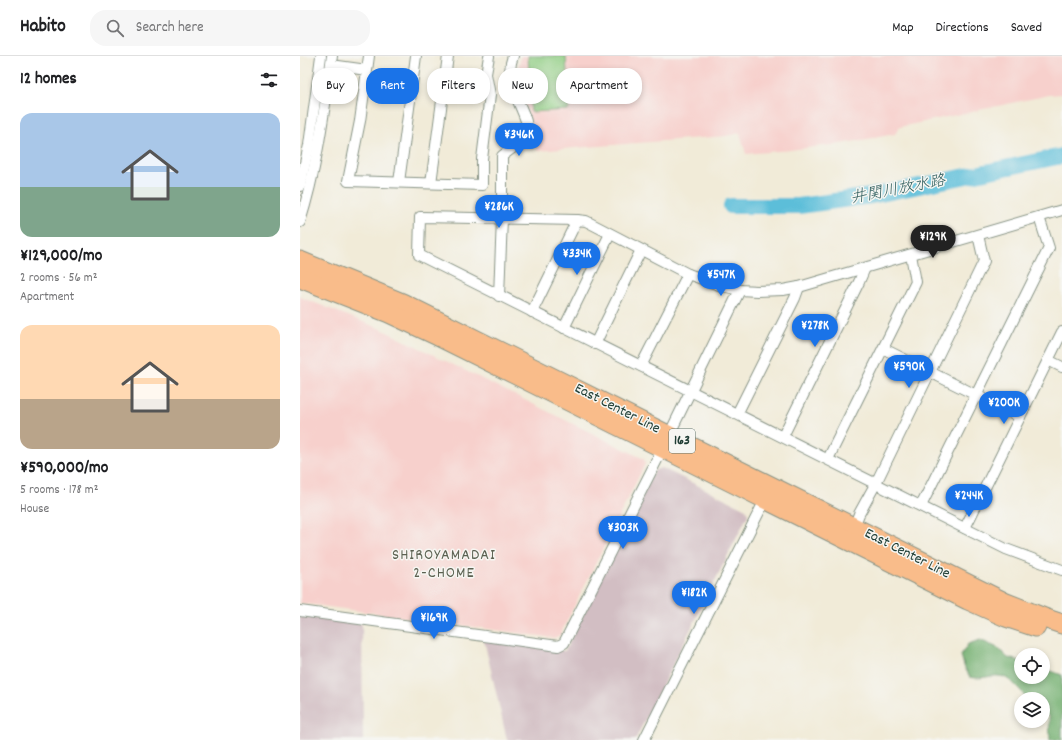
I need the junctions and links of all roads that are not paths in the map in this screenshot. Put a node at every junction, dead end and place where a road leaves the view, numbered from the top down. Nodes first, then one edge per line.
1 (321, 56) edge
2 (368, 56) edge
3 (416, 56) edge
4 (448, 56) edge
5 (489, 56) edge
6 (513, 56) edge
7 (332, 60) edge
8 (367, 68) edge
9 (366, 70) edge
10 (366, 77) edge
11 (399, 182) junction
12 (431, 183) junction
13 (300, 186) edge
14 (1062, 210) edge
15 (1040, 217) junction
16 (502, 218) junction
17 (577, 220) junction
18 (300, 222) edge
19 (610, 234) junction
20 (978, 235) junction
21 (642, 250) junction
22 (910, 254) junction
23 (300, 261) edge
24 (865, 268) junction
25 (688, 274) junction
26 (300, 278) edge
27 (798, 287) junction
28 (740, 290) junction
29 (499, 296) junction
30 (532, 312) junction
31 (564, 328) junction
32 (1062, 332) edge
33 (595, 344) junction
34 (884, 348) junction
35 (1048, 360) junction
36 (641, 366) junction
37 (1062, 367) edge
38 (930, 372) junction
39 (690, 390) junction
40 (976, 395) junction
41 (737, 414) junction
42 (1020, 417) junction
43 (783, 436) junction
44 (666, 441) junction
45 (828, 460) junction
46 (876, 483) junction
47 (765, 500) junction
48 (921, 506) junction
49 (854, 527) junction
50 (965, 528) junction
51 (1062, 570) edge
52 (300, 611) edge
53 (1062, 624) edge
54 (1062, 635) edge
55 (644, 740) edge

1 - 13 street
2 - 8 street
3 - 11 street
4 - 12 street
5 - 12 street
6 - 16 street
7 - 9 street
7 - 18 street
10 - 11 street
11 - 12 street
14 - 15 street
15 - 20 street
15 - 40 street
16 - 17 street
16 - 29 street
16 - 29 street
17 - 19 street
17 - 30 street
19 - 21 street
19 - 31 street
20 - 22 street
20 - 38 street
21 - 25 street
21 - 33 street
22 - 24 street
22 - 34 street
23 - 44 highway, East Center Line / 163
24 - 27 street
24 - 43 street
25 - 28 street
25 - 36 street
26 - 44 highway, East Center Line / 163
27 - 28 street
27 - 41 street
28 - 39 street
29 - 30 street
30 - 31 street
31 - 33 street
32 - 35 street
33 - 36 street
34 - 38 street
34 - 45 street
35 - 37 street
35 - 42 street
36 - 39 street
38 - 40 street
38 - 46 street
39 - 41 street
39 - 44 street
40 - 42 street
40 - 48 street
41 - 43 street
42 - 50 street
43 - 45 street
44 - 47 highway, East Center Line / 163
44 - 49 highway, East Center Line / 163
44 - 52 street
45 - 46 street
46 - 48 street
46 - 49 street
47 - 54 highway, East Center Line / 163
47 - 55 street
48 - 50 street
49 - 53 highway, East Center Line / 163
50 - 51 street

